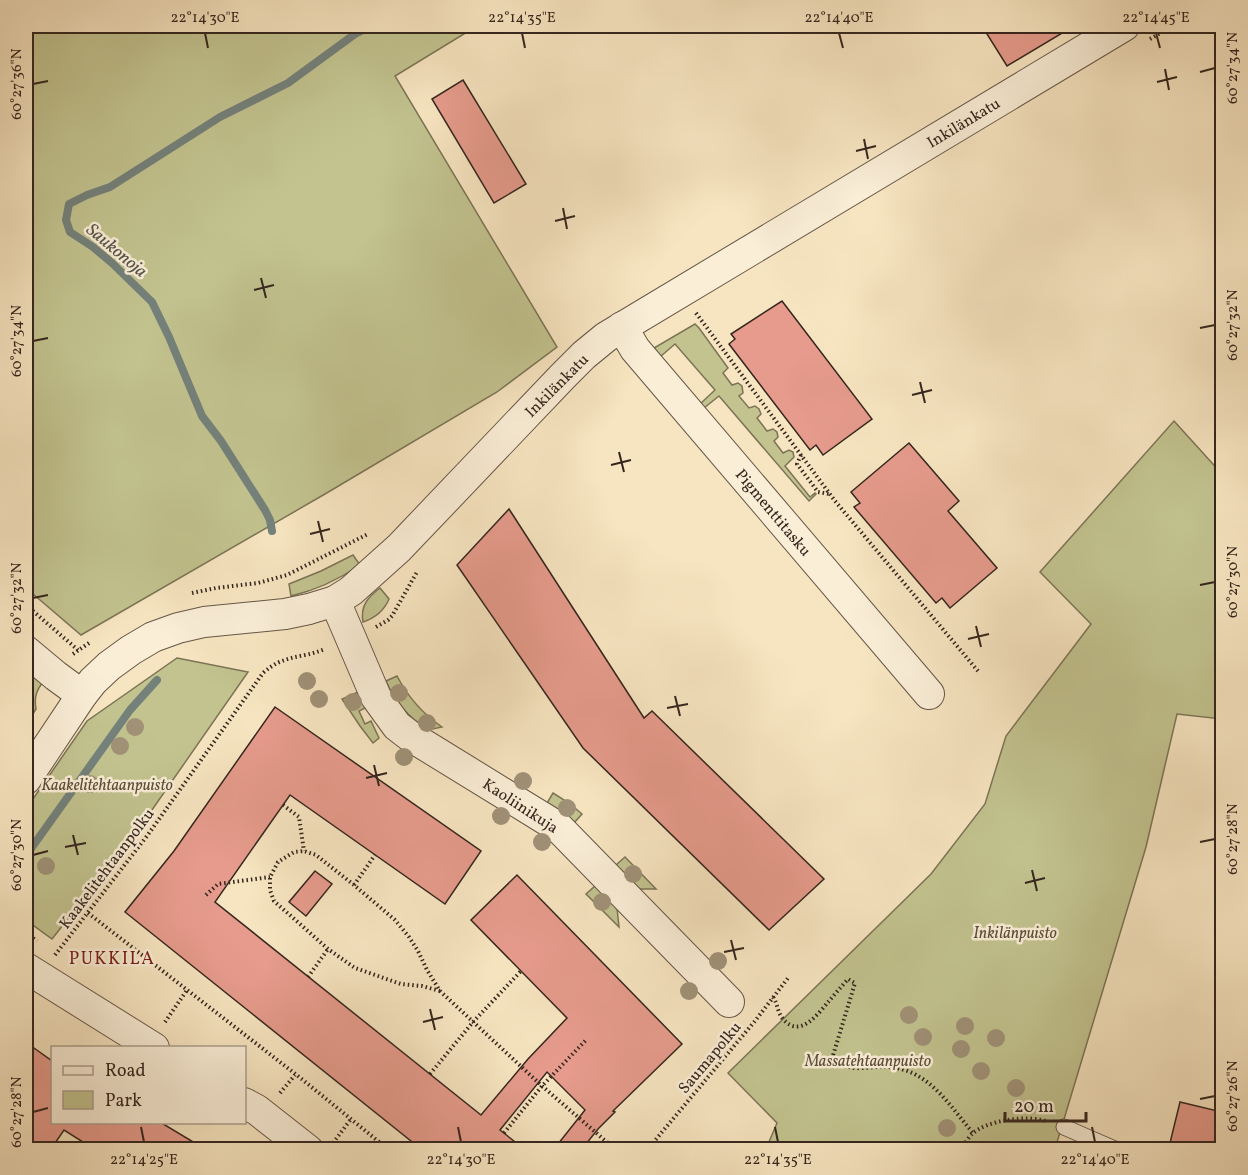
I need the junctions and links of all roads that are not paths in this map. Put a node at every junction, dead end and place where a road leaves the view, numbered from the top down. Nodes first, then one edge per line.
1 (1133, 35) edge
2 (622, 327) junction
3 (335, 601) junction
4 (26, 651) edge
5 (929, 694) dead end
6 (82, 695) junction
7 (30, 772) edge
8 (33, 973) edge
9 (729, 1002) dead end
10 (150, 1046) edge
11 (246, 1104) edge
12 (1064, 1126) road end
13 (308, 1149) edge
14 (1116, 1149) edge

1 - 2 street, Inkilänkatu
2 - 3 street, Inkilänkatu
2 - 5 street, Pigmenttitasku
3 - 6 street, Inkilänkatu
3 - 9 street, Kaoliinikuja
4 - 6 street
6 - 7 street, Inkilänkatu
8 - 10 street
11 - 13 street
12 - 14 lane

